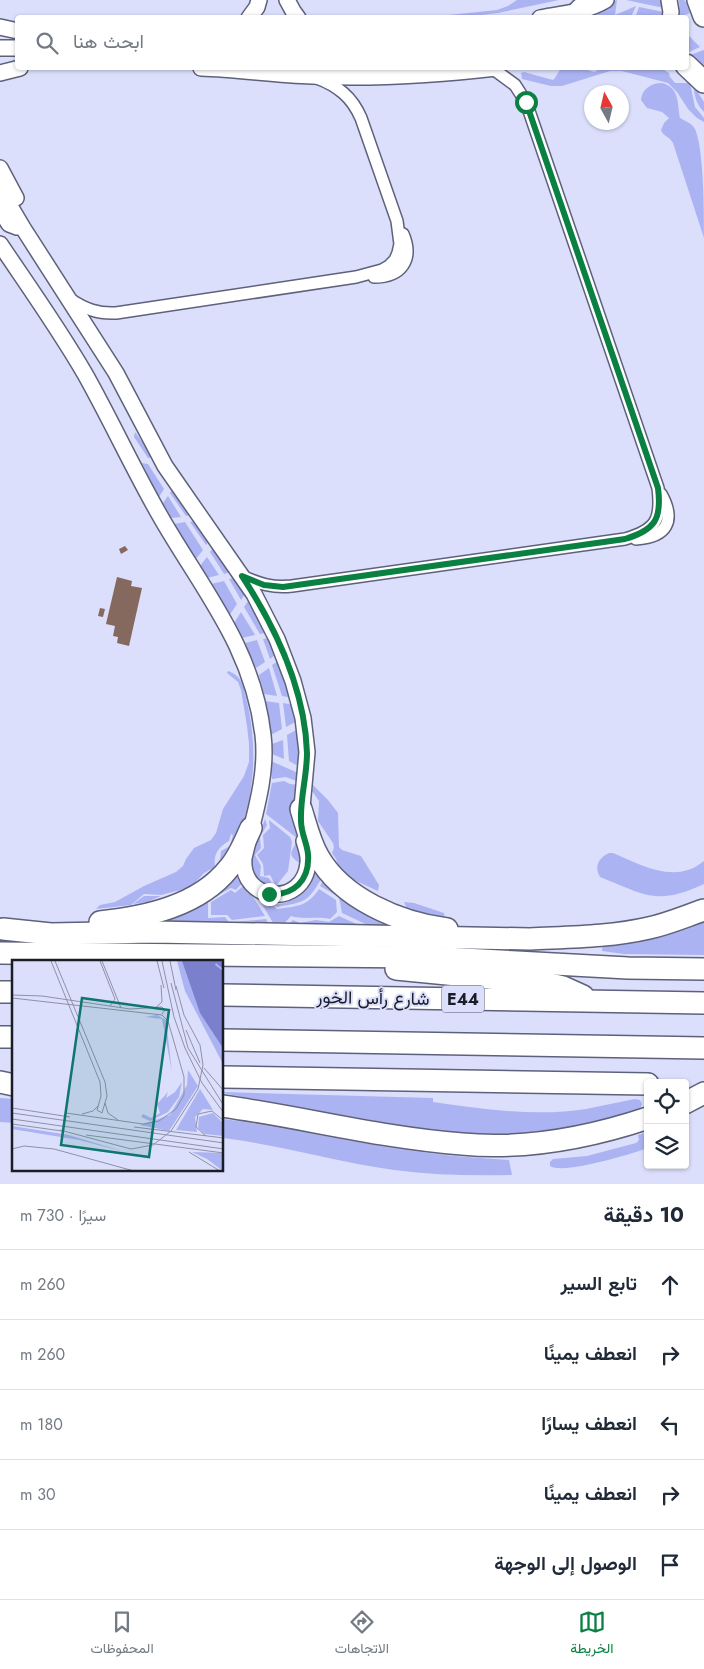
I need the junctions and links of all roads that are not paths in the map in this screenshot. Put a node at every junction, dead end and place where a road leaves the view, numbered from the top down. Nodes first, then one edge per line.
1 (260, 0) edge
2 (287, 0) edge
3 (606, 0) edge
4 (669, 0) edge
5 (698, 0) edge
6 (586, 5) edge
7 (251, 15) edge
8 (296, 15) edge
9 (551, 15) edge
10 (670, 15) edge
11 (704, 16) edge
12 (0, 27) edge
13 (15, 31) edge
14 (15, 32) edge
15 (0, 34) edge
16 (0, 48) edge
17 (15, 48) edge
18 (0, 64) edge
19 (15, 66) edge
20 (15, 67) edge
21 (689, 68) edge
22 (229, 70) edge
23 (472, 70) edge
24 (496, 70) edge
25 (0, 73) edge
26 (313, 76) junction
27 (704, 82) edge
28 (0, 168) edge
29 (0, 189) edge
30 (0, 210) edge
31 (23, 228) junction
32 (0, 244) edge
33 (69, 298) junction
34 (242, 576) junction
35 (301, 809) junction
36 (251, 828) junction
37 (704, 910) edge
38 (1, 929) edge
39 (554, 938) junction
40 (0, 953) edge
41 (209, 955) junction
42 (704, 969) edge
43 (224, 995) edge
44 (592, 1001) junction
45 (704, 1003) edge
46 (224, 1040) edge
47 (704, 1048) edge
48 (224, 1078) edge
49 (644, 1084) edge
50 (689, 1084) edge
51 (704, 1085) edge
52 (704, 1093) edge
53 (689, 1101) edge
54 (224, 1106) edge
55 (644, 1119) edge

1 - 7 street
2 - 8 street
3 - 6 street
4 - 10 street
5 - 11 highway
6 - 9 street
12 - 13 street
14 - 15 street
16 - 17 street
18 - 19 street
20 - 25 street
21 - 27 highway
22 - 26 street
23 - 26 street
24 - 34 street
26 - 33 street
28 - 31 street
29 - 31 street
30 - 31 street
31 - 33 street
32 - 36 street
33 - 34 street
34 - 35 street
35 - 36 street
35 - 39 highway
36 - 38 highway
37 - 39 highway
38 - 39 highway
40 - 41 highway
41 - 42 highway
41 - 44 highway
43 - 44 highway, شارع رأس الخور / E44
44 - 45 highway, شارع رأس الخور / E44
46 - 47 highway
48 - 49 highway
50 - 51 highway
52 - 53 highway
54 - 55 highway

